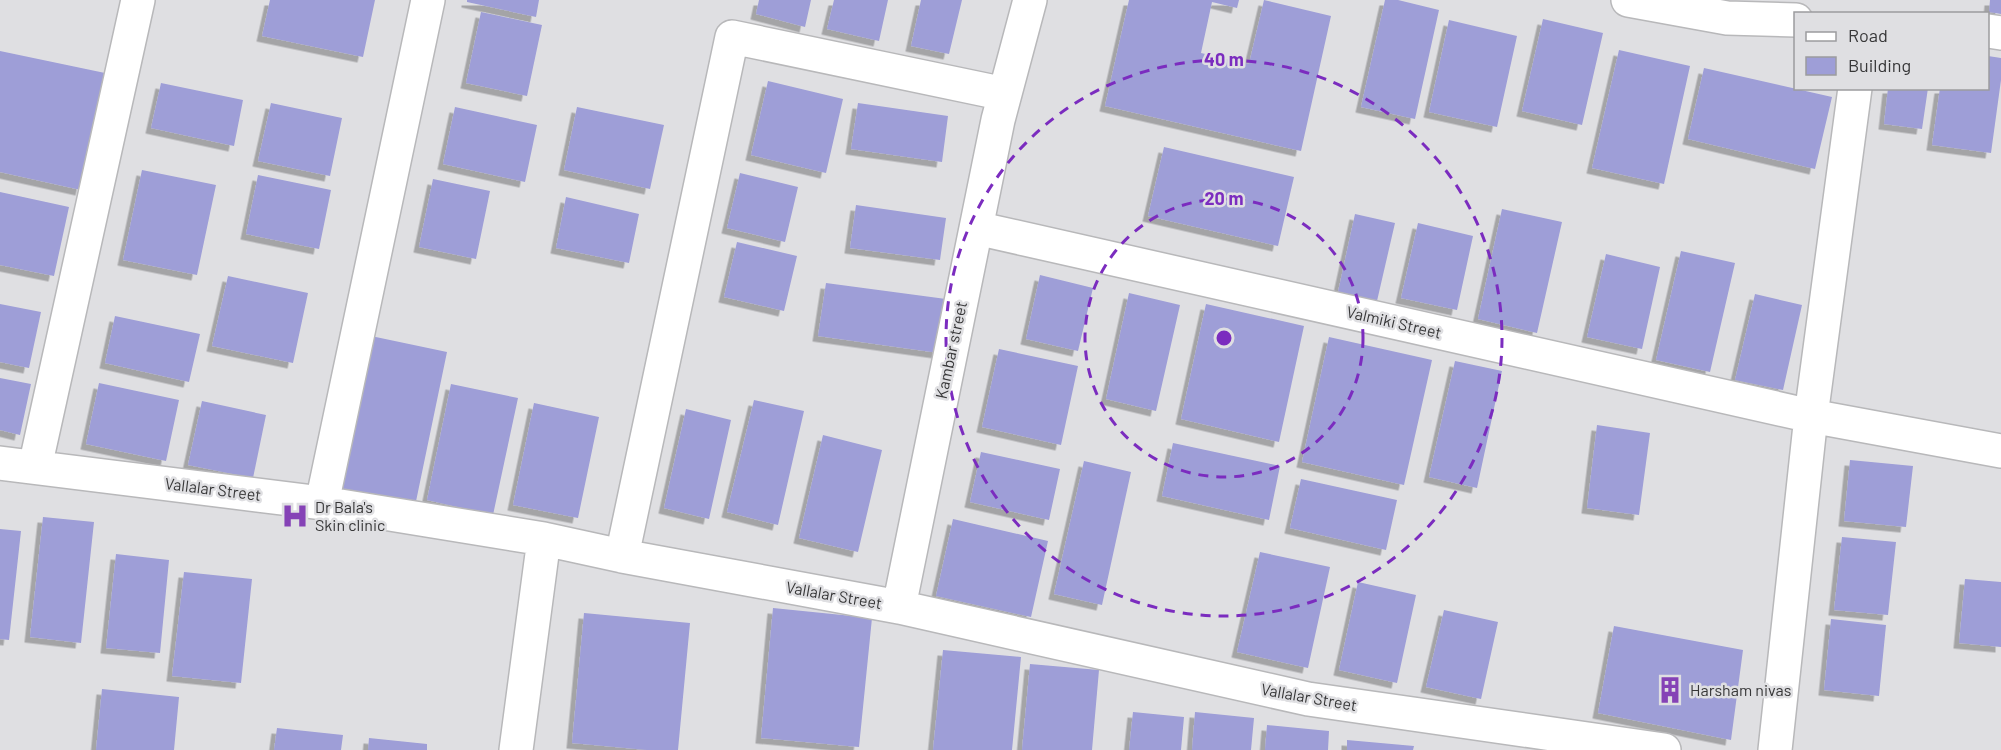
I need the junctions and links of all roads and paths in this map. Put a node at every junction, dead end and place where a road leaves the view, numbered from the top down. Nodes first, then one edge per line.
1 (138, 0) edge
2 (428, 0) edge
3 (1030, 0) edge
4 (1628, 0) edge
5 (1794, 20) edge
6 (1855, 90) edge
7 (1005, 94) junction
8 (976, 228) junction
9 (1811, 416) junction
10 (2001, 451) edge
11 (0, 463) edge
12 (35, 467) junction
13 (322, 503) junction
14 (544, 539) junction
15 (622, 556) junction
16 (899, 607) junction
17 (516, 750) edge
18 (1664, 750) edge
19 (1775, 750) edge

1 - 12 street
2 - 13 street
3 - 7 street, Kambar street
4 - 5 street
6 - 9 street
7 - 8 street, Kambar street
7 - 15 street
8 - 9 street, Valmiki Street
8 - 16 street, Kambar street
9 - 10 street, Valmiki Street
9 - 19 street
11 - 12 street, Vallalar Street
12 - 13 street, Vallalar Street
13 - 14 street, Vallalar Street
14 - 15 street, Vallalar Street
14 - 17 street
15 - 16 street, Vallalar Street
16 - 18 street, Vallalar Street

